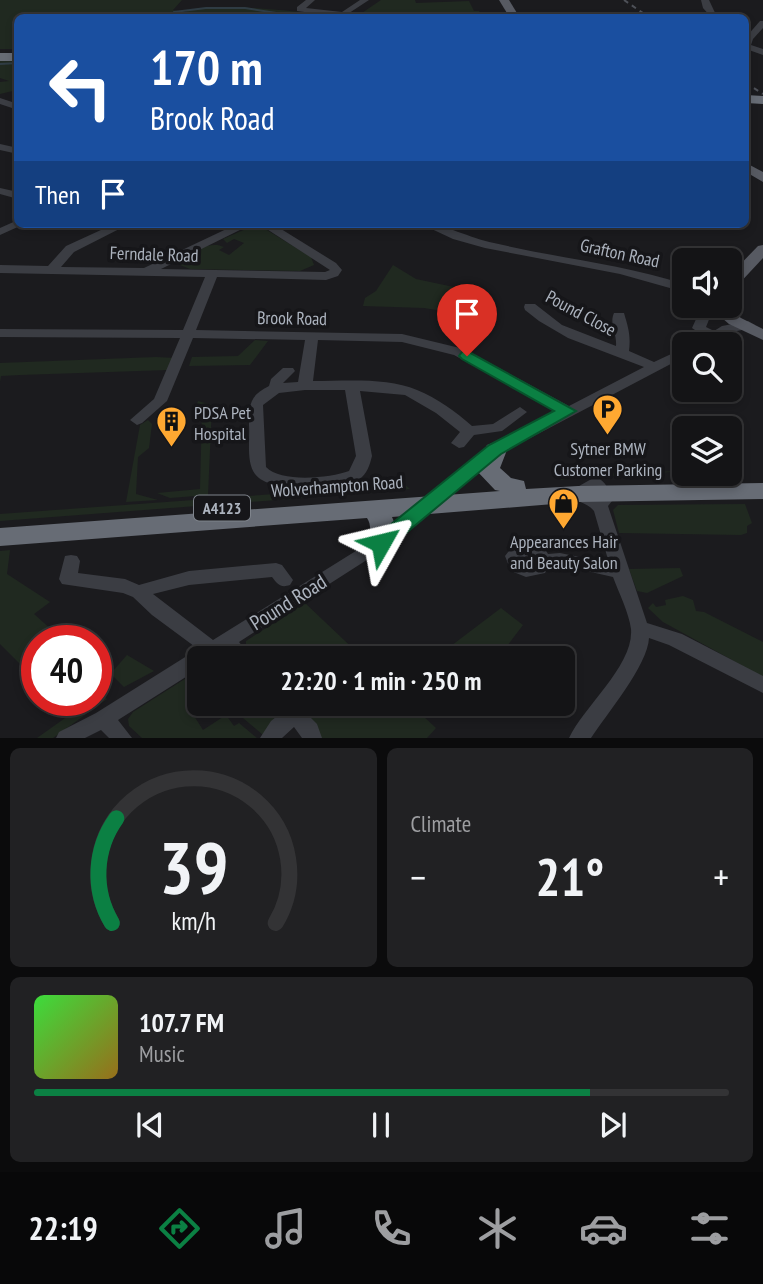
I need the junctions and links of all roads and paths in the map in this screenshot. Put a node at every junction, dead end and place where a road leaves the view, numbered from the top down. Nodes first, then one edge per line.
1 (311, 0) edge
2 (365, 0) edge
3 (332, 14) edge
4 (342, 14) edge
5 (762, 24) edge
6 (749, 38) edge
7 (115, 228) edge
8 (238, 228) edge
9 (270, 228) edge
10 (437, 228) edge
11 (763, 248) edge
12 (174, 258) junction
13 (316, 268) junction
14 (0, 269) edge
15 (52, 269) junction
16 (742, 271) edge
17 (145, 272) junction
18 (182, 273) junction
19 (213, 274) junction
20 (672, 284) edge
21 (530, 307) dead end
22 (619, 316) dead end
23 (703, 318) edge
24 (740, 326) edge
25 (0, 333) edge
26 (189, 335) junction
27 (312, 338) junction
28 (622, 354) junction
29 (672, 358) edge
30 (654, 367) junction
31 (288, 371) dead end
32 (305, 386) junction
33 (277, 388) junction
34 (352, 388) junction
35 (567, 411) junction
36 (520, 412) dead end
37 (137, 420) dead end
38 (495, 450) junction
39 (763, 481) edge
40 (515, 487) junction
41 (763, 491) edge
42 (594, 495) junction
43 (437, 497) junction
44 (370, 509) junction
45 (0, 523) edge
46 (0, 537) edge
47 (381, 543) junction
48 (71, 561) dead end
49 (542, 561) dead end
50 (620, 572) junction
51 (284, 580) dead end
52 (139, 592) junction
53 (640, 628) junction
54 (218, 645) junction
55 (763, 685) edge
56 (285, 716) edge
57 (297, 716) edge
58 (103, 719) junction
59 (66, 738) edge
60 (81, 738) edge
61 (122, 738) edge
62 (270, 738) edge
63 (312, 738) edge
64 (579, 738) edge

1 - 3 street
2 - 4 street
5 - 6 street
7 - 15 street
8 - 12 street
9 - 13 street
10 - 20 street, Grafton Road
11 - 16 main road
12 - 17 street
12 - 18 street
13 - 13 street, Ferndale Road
13 - 19 street, Ferndale Road
14 - 15 street, Ferndale Road
15 - 17 street, Ferndale Road
17 - 18 street, Ferndale Road
18 - 19 street, Ferndale Road
19 - 26 street
21 - 28 street, Pound Close
22 - 28 street
23 - 24 street
25 - 26 street, Brook Road
26 - 27 street, Brook Road
26 - 37 street
27 - 32 street
27 - 35 street, Brook Road
28 - 30 street, Pound Close
29 - 30 street, Pound Road
30 - 35 street, Pound Road
31 - 33 street
32 - 33 street
32 - 34 street
33 - 34 street
34 - 36 street
35 - 38 street, Pound Road
38 - 40 highway
38 - 43 street, Pound Road
39 - 42 highway, Wolverhampton Road / A4123
40 - 42 highway, Wolverhampton Road / A4123
40 - 43 highway, Wolverhampton Road / A4123
41 - 42 highway, Wolverhampton Road / A4123
42 - 43 highway, Wolverhampton Road / A4123
42 - 50 street
43 - 44 highway, Wolverhampton Road / A4123
43 - 45 highway, Wolverhampton Road / A4123
43 - 47 street, Pound Road
44 - 46 highway, Wolverhampton Road / A4123
44 - 47 highway
47 - 54 street, Pound Road
48 - 52 street
49 - 50 street
50 - 53 street
51 - 52 street
52 - 54 street
53 - 55 street
53 - 64 street
54 - 58 street, Pound Road
56 - 62 street
57 - 63 street
58 - 59 street, Pound Road
58 - 60 street, Pound Road
58 - 61 street

